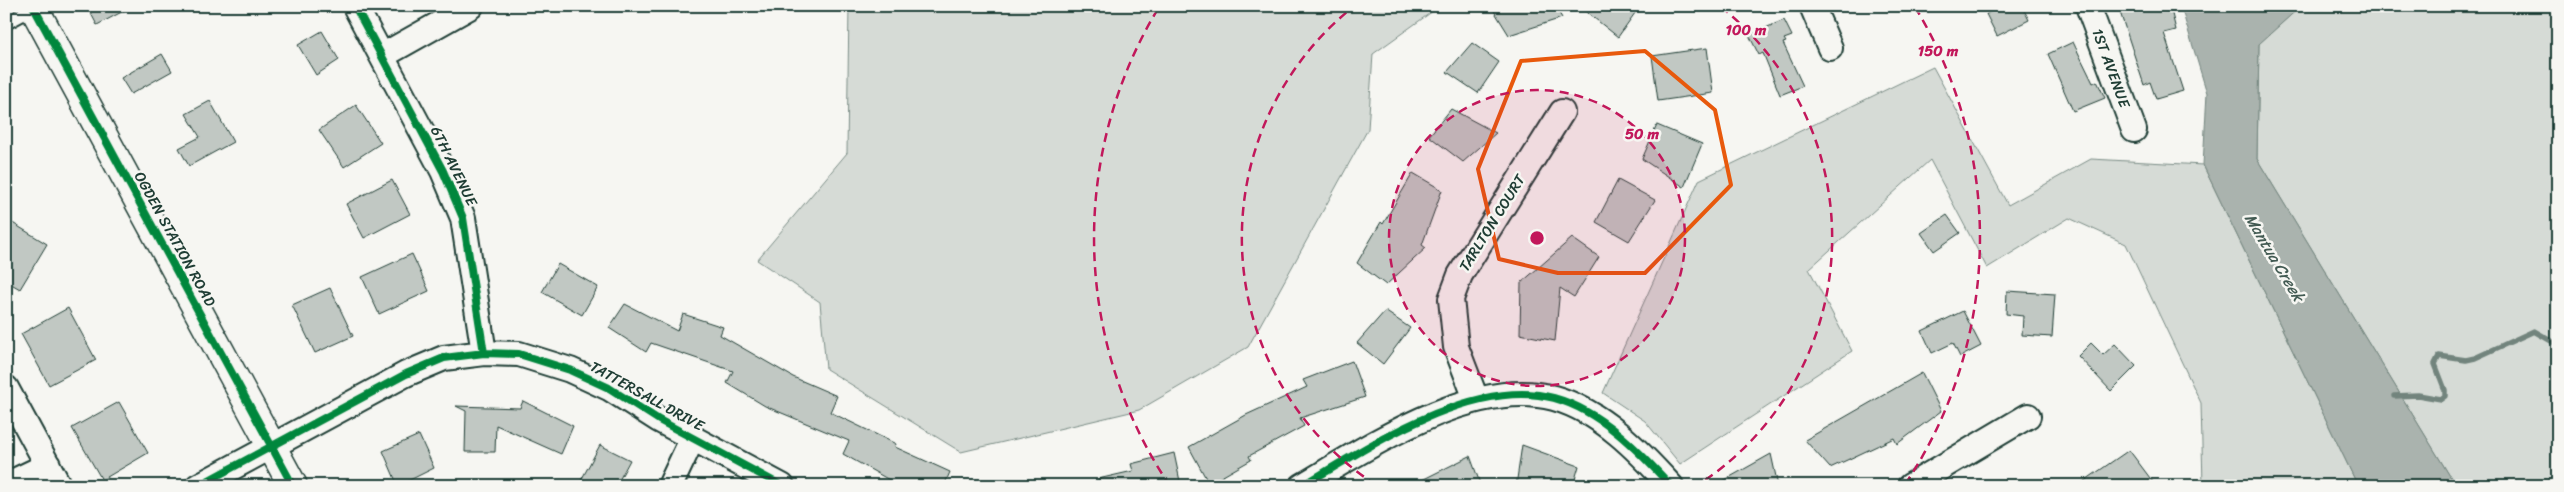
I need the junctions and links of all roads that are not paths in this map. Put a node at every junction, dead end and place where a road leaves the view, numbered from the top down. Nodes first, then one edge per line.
1 (355, 6) edge
2 (471, 6) edge
3 (1812, 6) edge
4 (2088, 6) edge
5 (33, 7) edge
6 (6, 23) edge
7 (1830, 48) dead end
8 (382, 56) junction
9 (1562, 112) dead end
10 (2134, 130) dead end
11 (484, 353) junction
12 (6, 388) edge
13 (1476, 399) junction
14 (2028, 416) dead end
15 (693, 437) junction
16 (272, 446) junction
17 (48, 465) junction
18 (6, 485) edge
19 (59, 486) edge
20 (198, 486) edge
21 (293, 486) edge
22 (670, 486) edge
23 (782, 486) edge
24 (1302, 486) edge
25 (1671, 486) edge
26 (1910, 486) edge

1 - 8 street, 6TH AVENUE
2 - 8 street
3 - 7 street
4 - 10 street, 1ST AVENUE
5 - 6 lane
5 - 16 street, OGDEN STATION ROAD
8 - 11 street, 6TH AVENUE
9 - 13 street, TARLTON COURT
11 - 15 street, TATTERSALL DRIVE
11 - 16 street, TATTERSALL DRIVE
12 - 17 street
13 - 24 street
13 - 25 street
14 - 26 street
15 - 22 street
15 - 23 street, TATTERSALL DRIVE
16 - 20 street, TATTERSALL DRIVE
16 - 21 street, OGDEN STATION ROAD
17 - 18 street
17 - 19 street

